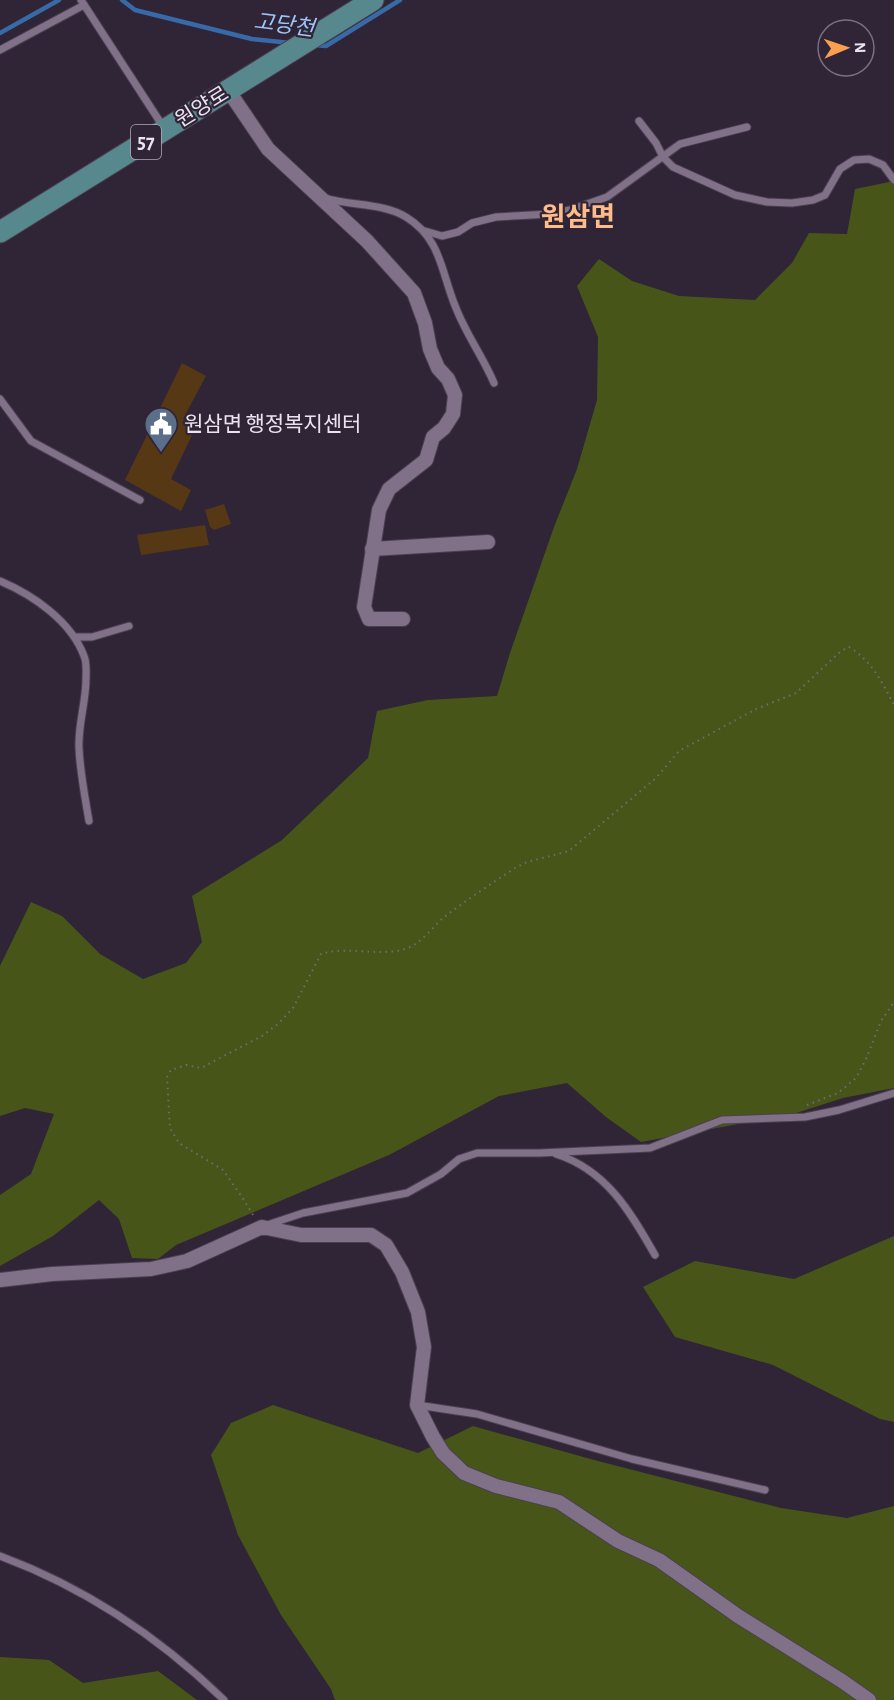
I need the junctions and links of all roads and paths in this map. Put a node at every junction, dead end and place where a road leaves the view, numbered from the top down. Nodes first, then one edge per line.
1 (373, 0) edge
2 (83, 2) edge
3 (0, 50) edge
4 (228, 90) junction
5 (639, 121) dead end
6 (747, 127) dead end
7 (165, 130) junction
8 (663, 158) junction
9 (894, 180) edge
10 (317, 195) junction
11 (425, 231) junction
12 (0, 232) edge
13 (494, 383) dead end
14 (0, 399) edge
15 (140, 500) dead end
16 (488, 542) dead end
17 (372, 549) junction
18 (0, 581) edge
19 (403, 619) dead end
20 (129, 626) dead end
21 (75, 637) junction
22 (894, 705) edge
23 (88, 821) dead end
24 (894, 1002) edge
25 (894, 1093) edge
26 (798, 1117) junction
27 (551, 1153) junction
28 (260, 1228) junction
29 (655, 1255) dead end
30 (0, 1280) edge
31 (417, 1405) junction
32 (765, 1490) dead end
33 (0, 1556) edge
34 (224, 1700) edge
35 (869, 1700) edge

1 - 4 main road, 원양로 / 57
2 - 3 lane
2 - 7 lane
4 - 7 main road, 원양로 / 57
4 - 10 street
5 - 8 lane
6 - 8 lane
7 - 12 main road, 원양로 / 57
8 - 9 lane
8 - 11 lane
10 - 11 lane
10 - 17 street
11 - 13 lane
14 - 15 lane
16 - 17 street
17 - 19 street
18 - 21 lane
20 - 21 lane
21 - 23 lane
22 - 28 path
24 - 26 path
25 - 26 lane
26 - 27 lane
27 - 28 lane
27 - 29 lane
28 - 30 street
28 - 31 street
31 - 32 lane
31 - 35 street
33 - 34 lane

